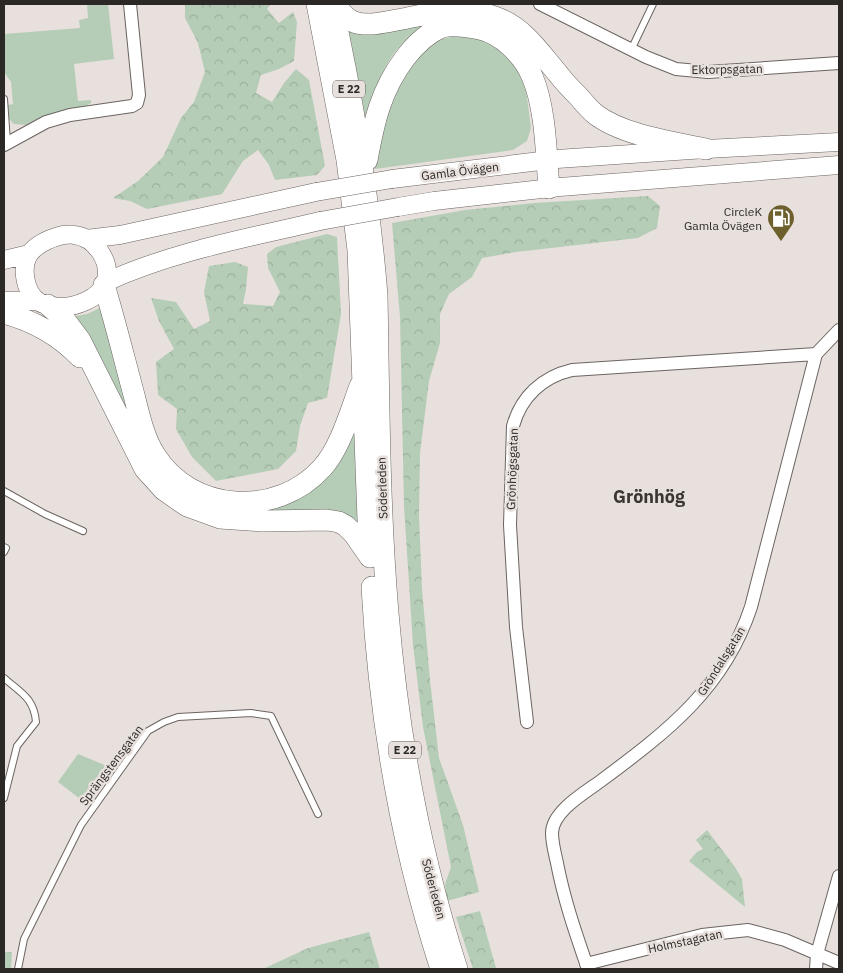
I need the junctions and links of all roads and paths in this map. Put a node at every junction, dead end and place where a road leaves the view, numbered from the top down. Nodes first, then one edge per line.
1 (130, 4) edge
2 (316, 4) edge
3 (333, 4) edge
4 (540, 4) edge
5 (653, 4) edge
6 (539, 49) junction
7 (631, 50) junction
8 (839, 63) edge
9 (4, 99) edge
10 (839, 142) edge
11 (6, 143) edge
12 (706, 149) junction
13 (552, 160) junction
14 (839, 165) edge
15 (364, 175) junction
16 (555, 188) junction
17 (86, 239) junction
18 (29, 254) junction
19 (4, 260) edge
20 (105, 284) junction
21 (4, 300) edge
22 (43, 303) junction
23 (4, 313) edge
24 (839, 330) edge
25 (816, 354) junction
26 (97, 374) junction
27 (363, 376) junction
28 (4, 491) edge
29 (83, 531) dead end
30 (4, 547) edge
31 (4, 552) edge
32 (370, 557) junction
33 (4, 678) edge
34 (527, 722) dead end
35 (4, 798) edge
36 (318, 814) dead end
37 (839, 876) edge
38 (817, 954) junction
39 (839, 963) edge
40 (587, 966) edge
41 (18, 969) edge
42 (441, 969) edge
43 (457, 969) edge
44 (816, 969) edge

1 - 11 street
2 - 27 highway, Söderleden / E 22
3 - 6 highway
3 - 15 highway, Söderleden / E 22
4 - 7 street, Ektorpsgatan
5 - 7 lane
6 - 12 highway
6 - 13 highway
7 - 8 street, Ektorpsgatan
9 - 11 lane
10 - 12 main road, Gamla Övägen
12 - 13 main road, Gamla Övägen
13 - 15 highway
13 - 16 highway
13 - 17 main road, Gamla Övägen, bridge
14 - 16 main road
15 - 43 highway, Söderleden / E 22
16 - 20 main road, bridge
17 - 18 main road
17 - 20 main road
18 - 19 main road
18 - 22 main road
20 - 22 main road
20 - 27 highway
21 - 22 main road
22 - 26 highway
23 - 26 highway
24 - 25 street, Gröndalsgatan
25 - 34 street, Grönhögsgatan
25 - 40 street, Gröndalsgatan
26 - 32 highway
27 - 32 highway, Söderleden / E 22
28 - 29 lane
30 - 31 lane
32 - 42 highway, Söderleden / E 22
33 - 35 lane
36 - 41 lane, Sprängstensgatan
37 - 38 street
38 - 39 street, Holmstagatan
38 - 40 street, Holmstagatan
38 - 44 street

